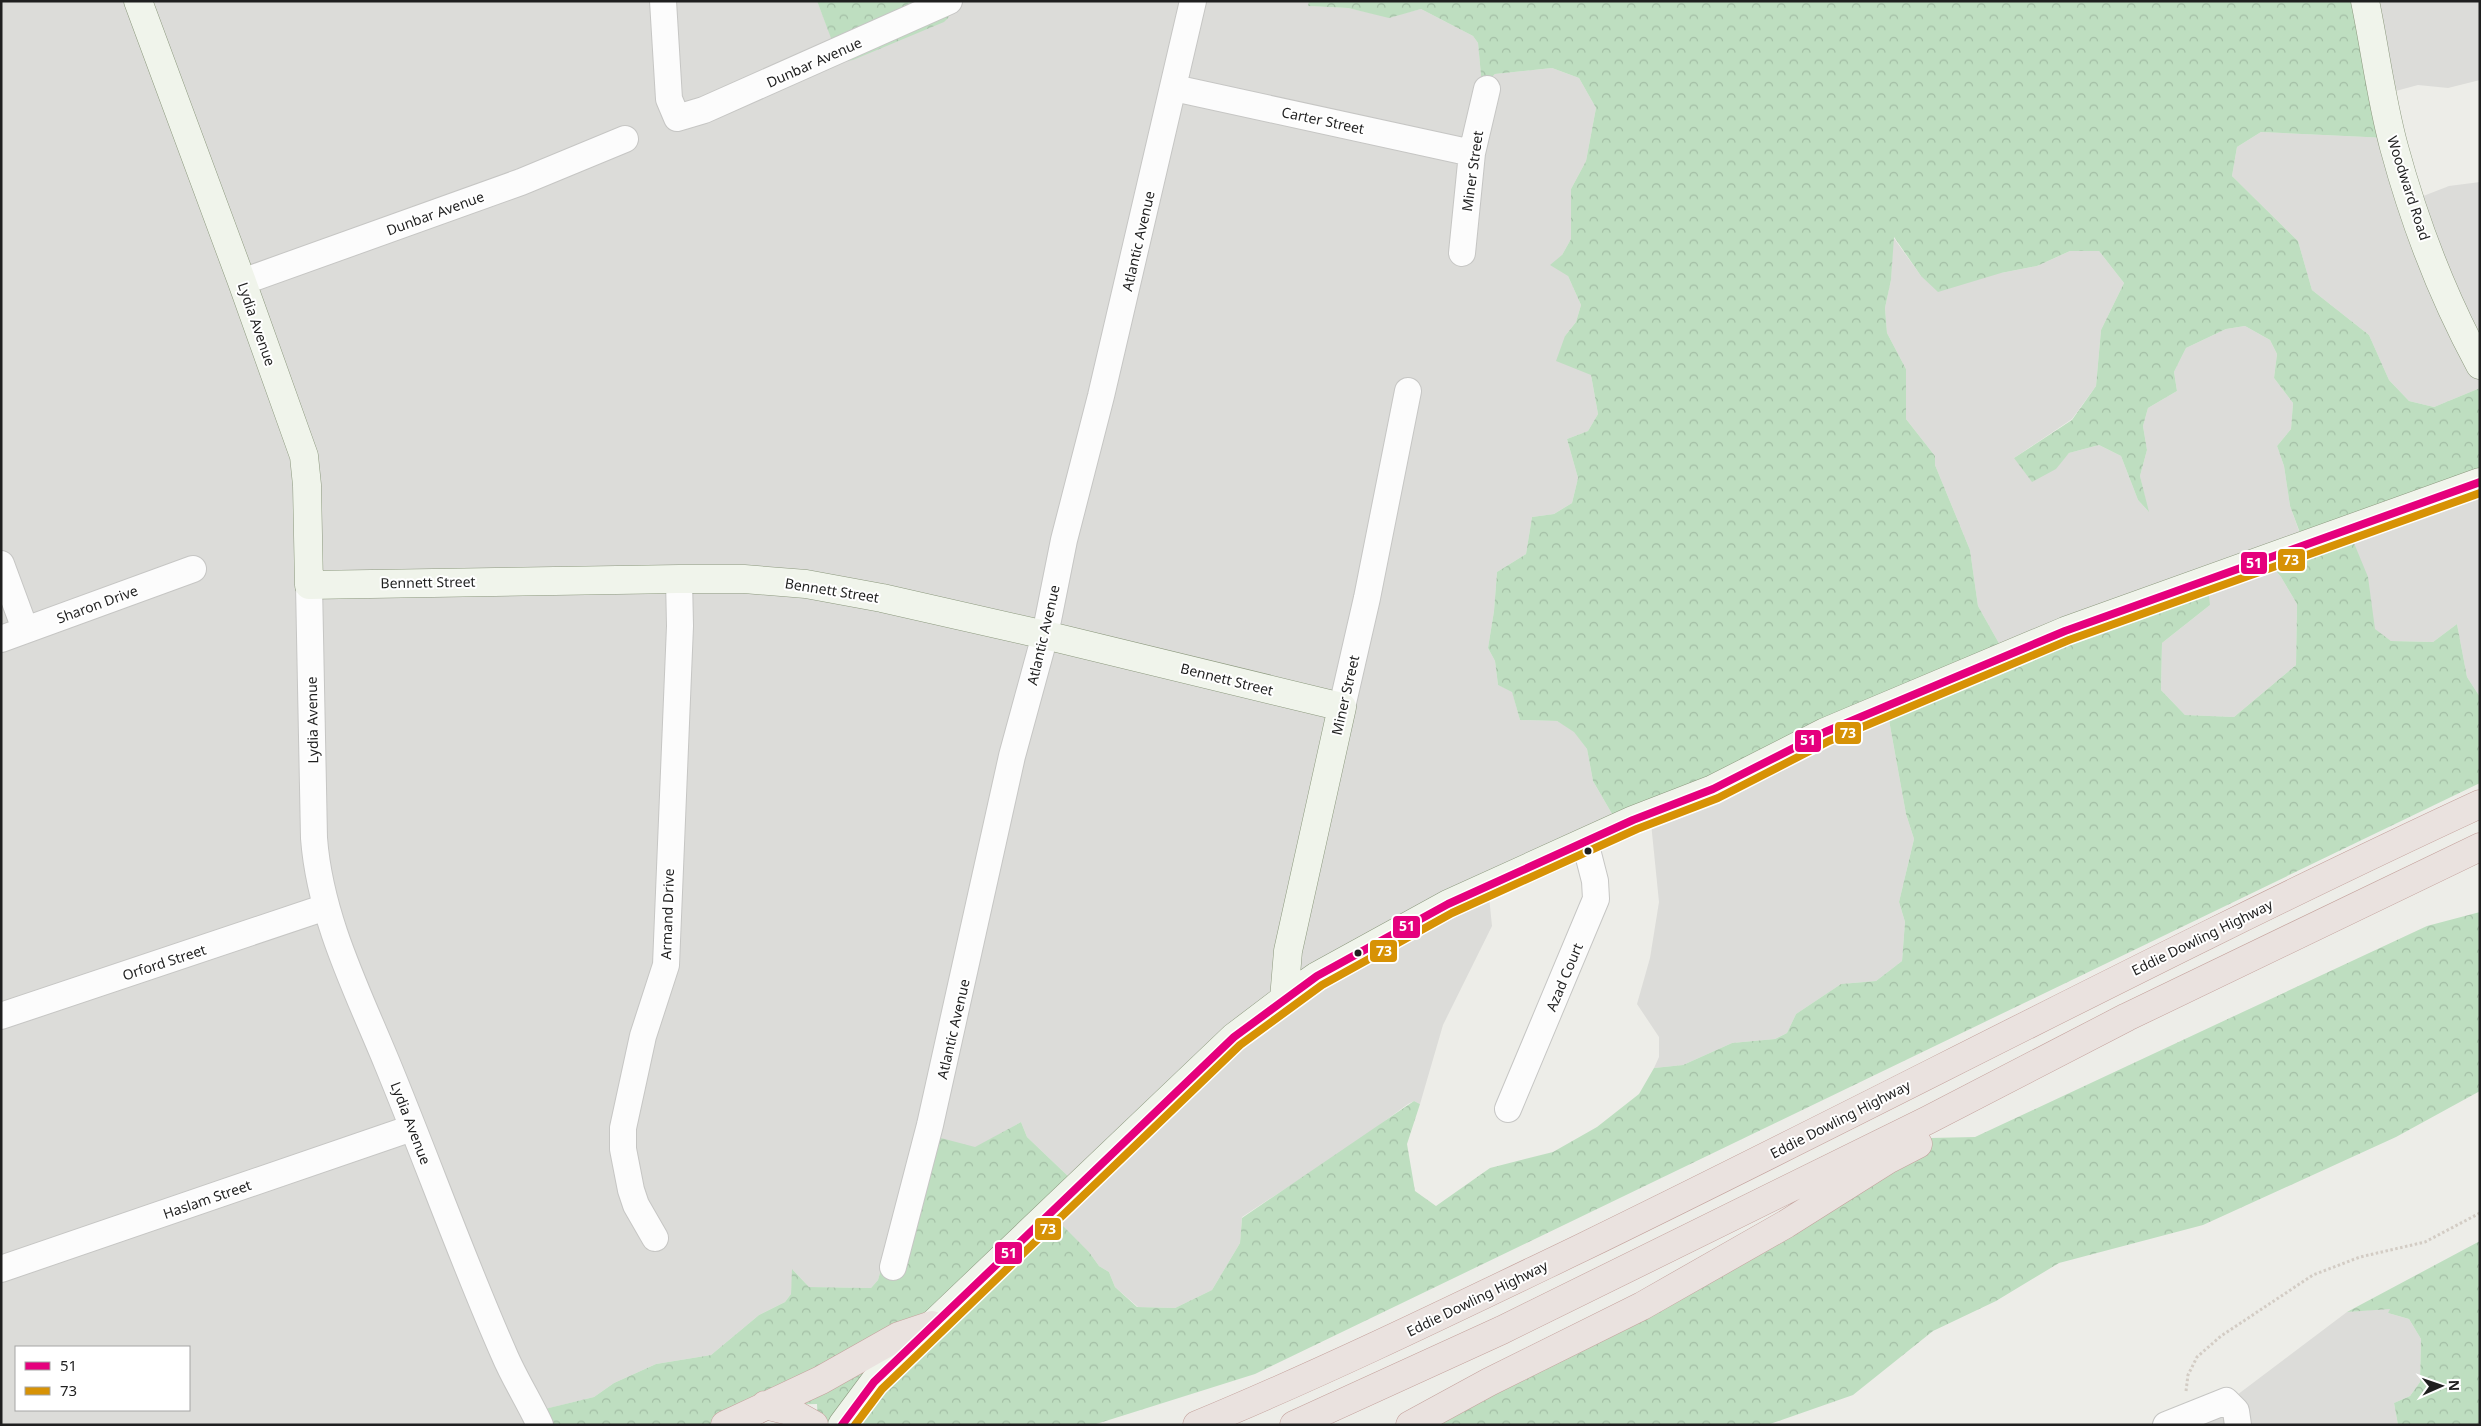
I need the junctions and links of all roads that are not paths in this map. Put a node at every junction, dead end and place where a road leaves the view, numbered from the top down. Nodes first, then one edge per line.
1 (663, 1) edge
2 (949, 1) edge
3 (1193, 1) edge
4 (2365, 1) edge
5 (140, 2) edge
6 (1174, 88) junction
7 (1487, 89) dead end
8 (625, 139) dead end
9 (1472, 153) junction
10 (1462, 253) dead end
11 (242, 282) junction
12 (2480, 365) edge
13 (1408, 391) dead end
14 (2480, 482) edge
15 (1, 564) edge
16 (193, 570) dead end
17 (679, 579) junction
18 (309, 586) junction
19 (26, 629) junction
20 (1045, 635) junction
21 (1, 639) edge
22 (1342, 707) junction
23 (2480, 804) edge
24 (1585, 842) junction
25 (2480, 847) edge
26 (326, 907) junction
27 (1284, 998) junction
28 (1, 1016) edge
29 (2127, 1016) junction
30 (1508, 1109) dead end
31 (412, 1128) junction
32 (655, 1238) dead end
33 (893, 1267) dead end
34 (1, 1269) edge
35 (932, 1325) junction
36 (765, 1405) junction
37 (2174, 1421) edge
38 (540, 1425) edge
39 (725, 1425) edge
40 (814, 1425) edge
41 (842, 1425) edge
42 (1197, 1425) edge
43 (1294, 1425) edge
44 (1410, 1425) edge
45 (2238, 1425) edge

1 - 2 street, Dunbar Avenue
3 - 6 street, Atlantic Avenue
4 - 12 street, Woodward Road
5 - 11 street, Lydia Avenue
6 - 9 street, Carter Street
6 - 20 street, Atlantic Avenue
7 - 9 street, Miner Street
8 - 11 street, Dunbar Avenue
9 - 10 street, Miner Street
11 - 18 street, Lydia Avenue
13 - 22 street, Miner Street
14 - 24 street
15 - 19 street
16 - 19 street, Sharon Drive
17 - 18 street, Bennett Street
17 - 20 street, Bennett Street
17 - 32 street, Armand Drive
18 - 26 street, Lydia Avenue
19 - 21 street, Sharon Drive
20 - 22 street, Bennett Street
20 - 33 street, Atlantic Avenue
22 - 27 street, Miner Street
23 - 42 highway, Eddie Dowling Highway
24 - 27 street
24 - 30 street, Azad Court
25 - 29 highway
26 - 28 street, Orford Street
26 - 31 street, Lydia Avenue
27 - 35 street
29 - 43 highway
29 - 44 highway
31 - 34 street, Haslam Street
31 - 38 street, Lydia Avenue
35 - 36 highway
35 - 41 street
36 - 39 highway
36 - 40 highway
37 - 45 street

